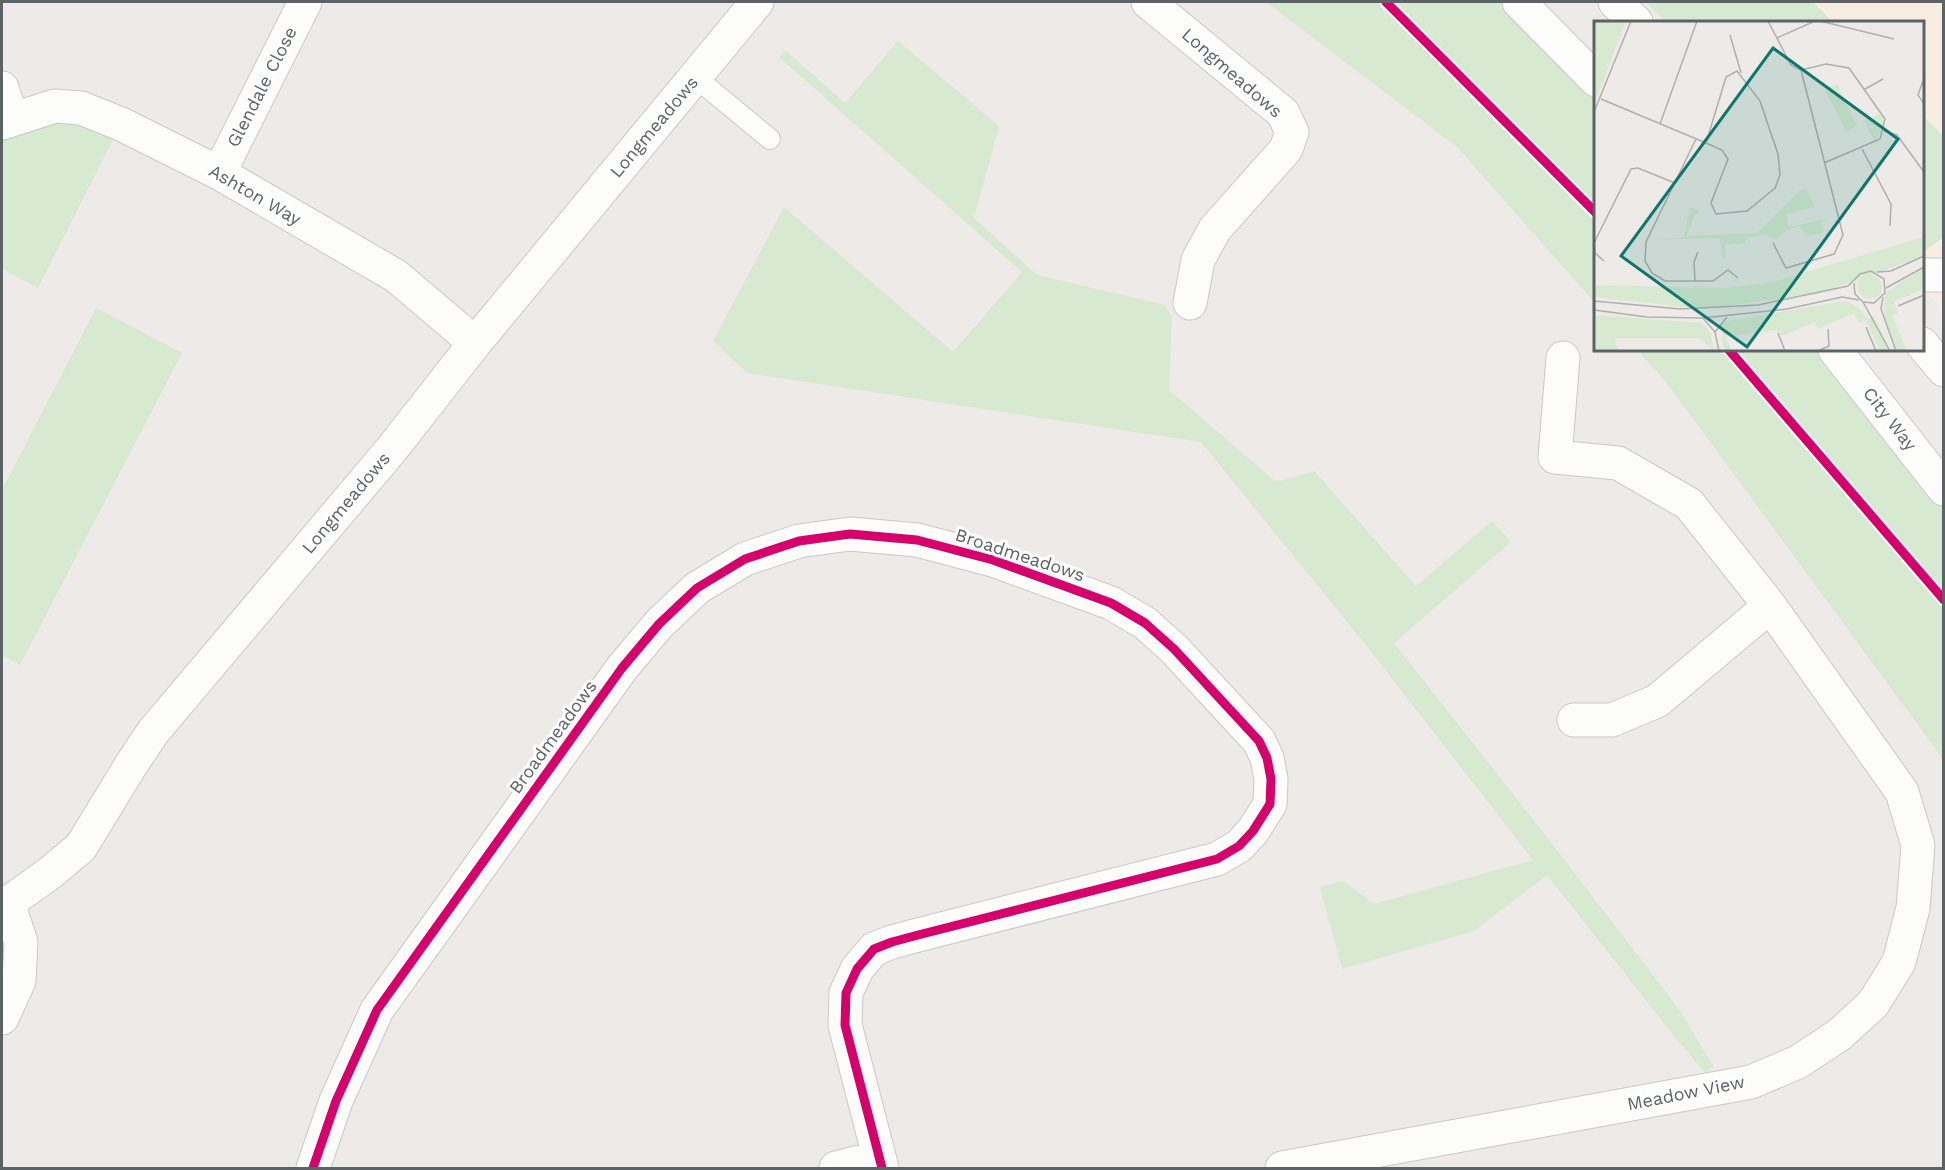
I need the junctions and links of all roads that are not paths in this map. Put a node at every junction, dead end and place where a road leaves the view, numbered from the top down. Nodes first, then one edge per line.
1 (305, 2) edge
2 (757, 2) edge
3 (1148, 2) edge
4 (1520, 2) edge
5 (1615, 2) edge
6 (1635, 21) edge
7 (695, 77) junction
8 (1594, 78) edge
9 (2, 88) edge
10 (7, 121) edge
11 (770, 139) dead end
12 (219, 173) junction
13 (1924, 275) edge
14 (1944, 275) edge
15 (1190, 303) dead end
16 (475, 343) junction
17 (1924, 345) edge
18 (1836, 351) edge
19 (1563, 357) dead end
20 (1944, 370) edge
21 (1944, 489) edge
22 (1770, 606) junction
23 (1574, 720) dead end
24 (5, 898) edge
25 (2, 1018) edge
26 (881, 1162) edge
27 (313, 1168) edge
28 (836, 1168) edge
29 (1282, 1168) edge

1 - 12 street, Glendale Close
2 - 7 street, Longmeadows
3 - 15 street, Longmeadows
4 - 8 street
5 - 6 street
7 - 11 lane
7 - 16 street, Longmeadows
9 - 10 street
10 - 12 street, Ashton Way
12 - 16 street, Ashton Way
13 - 14 street
16 - 24 street, Longmeadows
17 - 20 street
18 - 21 street, City Way
19 - 22 street, Meadow View
22 - 23 street
22 - 29 street, Meadow View
24 - 25 street, Longmeadows
26 - 27 street, Broadmeadows
26 - 28 street, Broadmeadows

